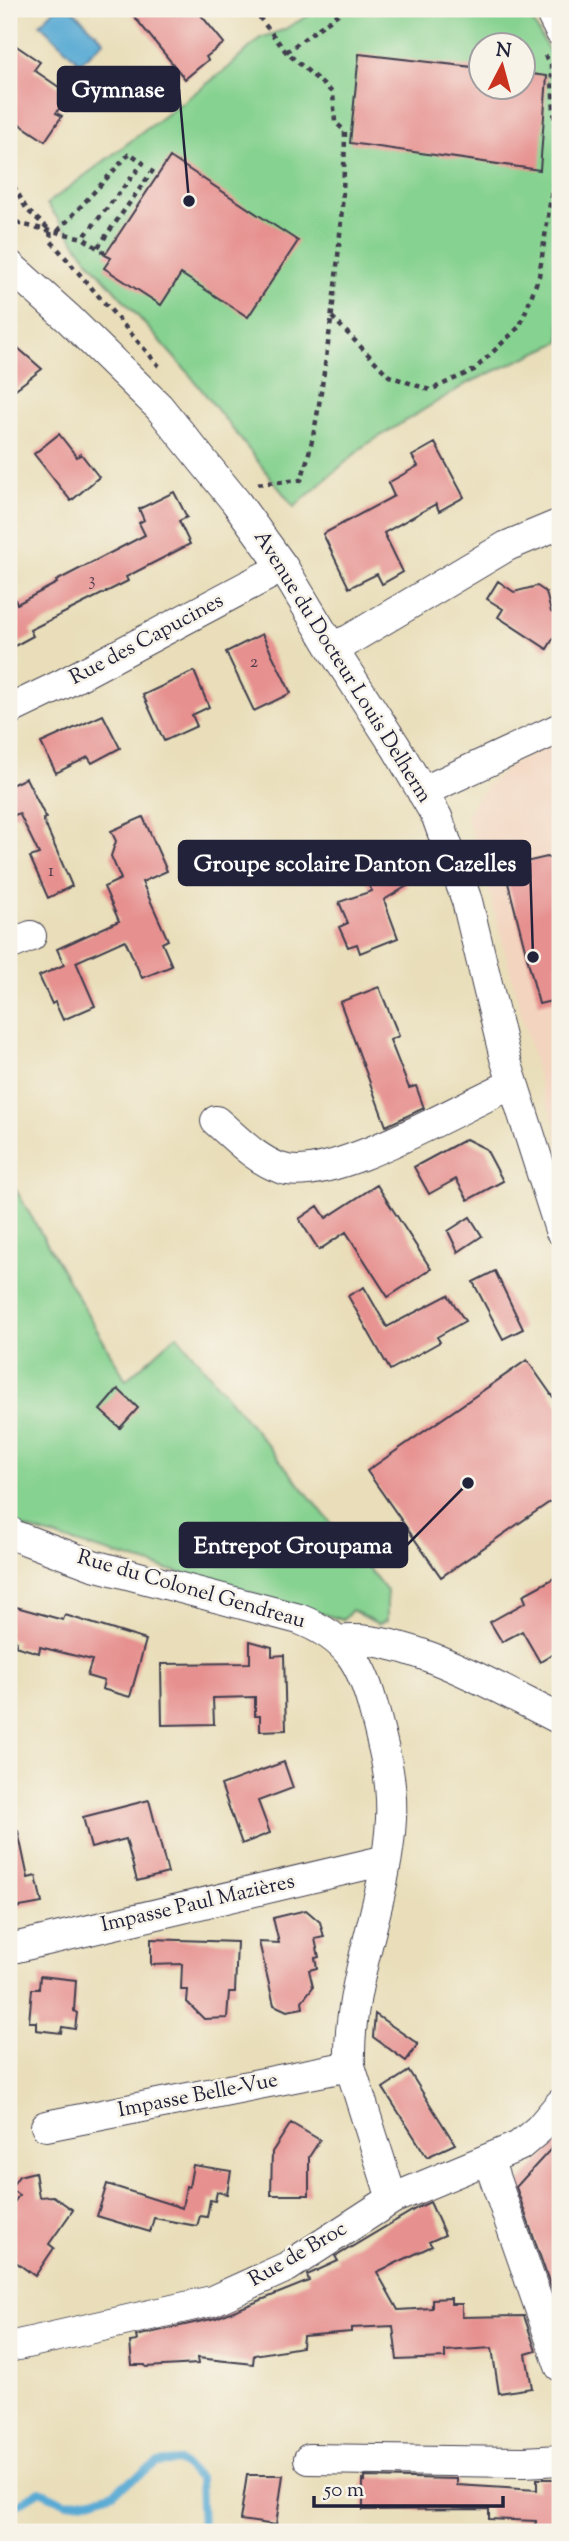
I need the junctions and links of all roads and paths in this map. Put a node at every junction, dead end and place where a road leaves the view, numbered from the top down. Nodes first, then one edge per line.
1 (253, 9) edge
2 (345, 9) edge
3 (516, 9) edge
4 (539, 19) edge
5 (552, 42) edge
6 (286, 52) junction
7 (551, 65) junction
8 (560, 68) edge
9 (156, 166) dead end
10 (9, 216) edge
11 (58, 231) junction
12 (83, 238) junction
13 (99, 247) junction
14 (109, 256) dead end
15 (9, 265) edge
16 (332, 317) junction
17 (236, 502) junction
18 (560, 524) edge
19 (283, 567) junction
20 (331, 647) junction
21 (9, 710) edge
22 (560, 728) edge
23 (422, 792) junction
24 (513, 1084) junction
25 (216, 1121) dead end
26 (560, 1230) edge
27 (9, 1534) edge
28 (340, 1641) junction
29 (560, 1719) edge
30 (386, 1860) junction
31 (9, 1949) edge
32 (350, 2066) junction
33 (560, 2104) edge
34 (46, 2126) dead end
35 (488, 2159) junction
36 (392, 2199) junction
37 (9, 2347) edge
38 (559, 2361) edge
39 (309, 2459) dead end
40 (560, 2460) edge

1 - 6 path
2 - 6 path
3 - 4 path
4 - 5 street
5 - 7 path
6 - 16 path
7 - 8 path
7 - 16 path
9 - 13 path
10 - 11 path
11 - 12 path
11 - 12 path
12 - 13 path
13 - 14 path
15 - 17 street, Avenue du Docteur Louis Delherm
16 - 17 path
17 - 19 street, Avenue du Docteur Louis Delherm
18 - 20 street
19 - 20 street, Avenue du Docteur Louis Delherm
19 - 21 street, Rue des Capucines
20 - 23 street, Avenue du Docteur Louis Delherm
22 - 23 street
23 - 24 street, Avenue du Docteur Louis Delherm
24 - 25 street
24 - 26 street, Avenue du Docteur Louis Delherm
27 - 28 street, Rue du Colonel Gendreau
28 - 29 street
28 - 30 street, Rue du Colonel Gendreau
30 - 31 street, Impasse Paul Mazières
30 - 32 street, Rue du Colonel Gendreau
32 - 34 street, Impasse Belle-Vue
32 - 36 street, Rue du Colonel Gendreau
33 - 35 street, Rue de Broc
35 - 36 street, Rue de Broc
35 - 38 street
36 - 37 street, Rue de Broc
39 - 40 street

